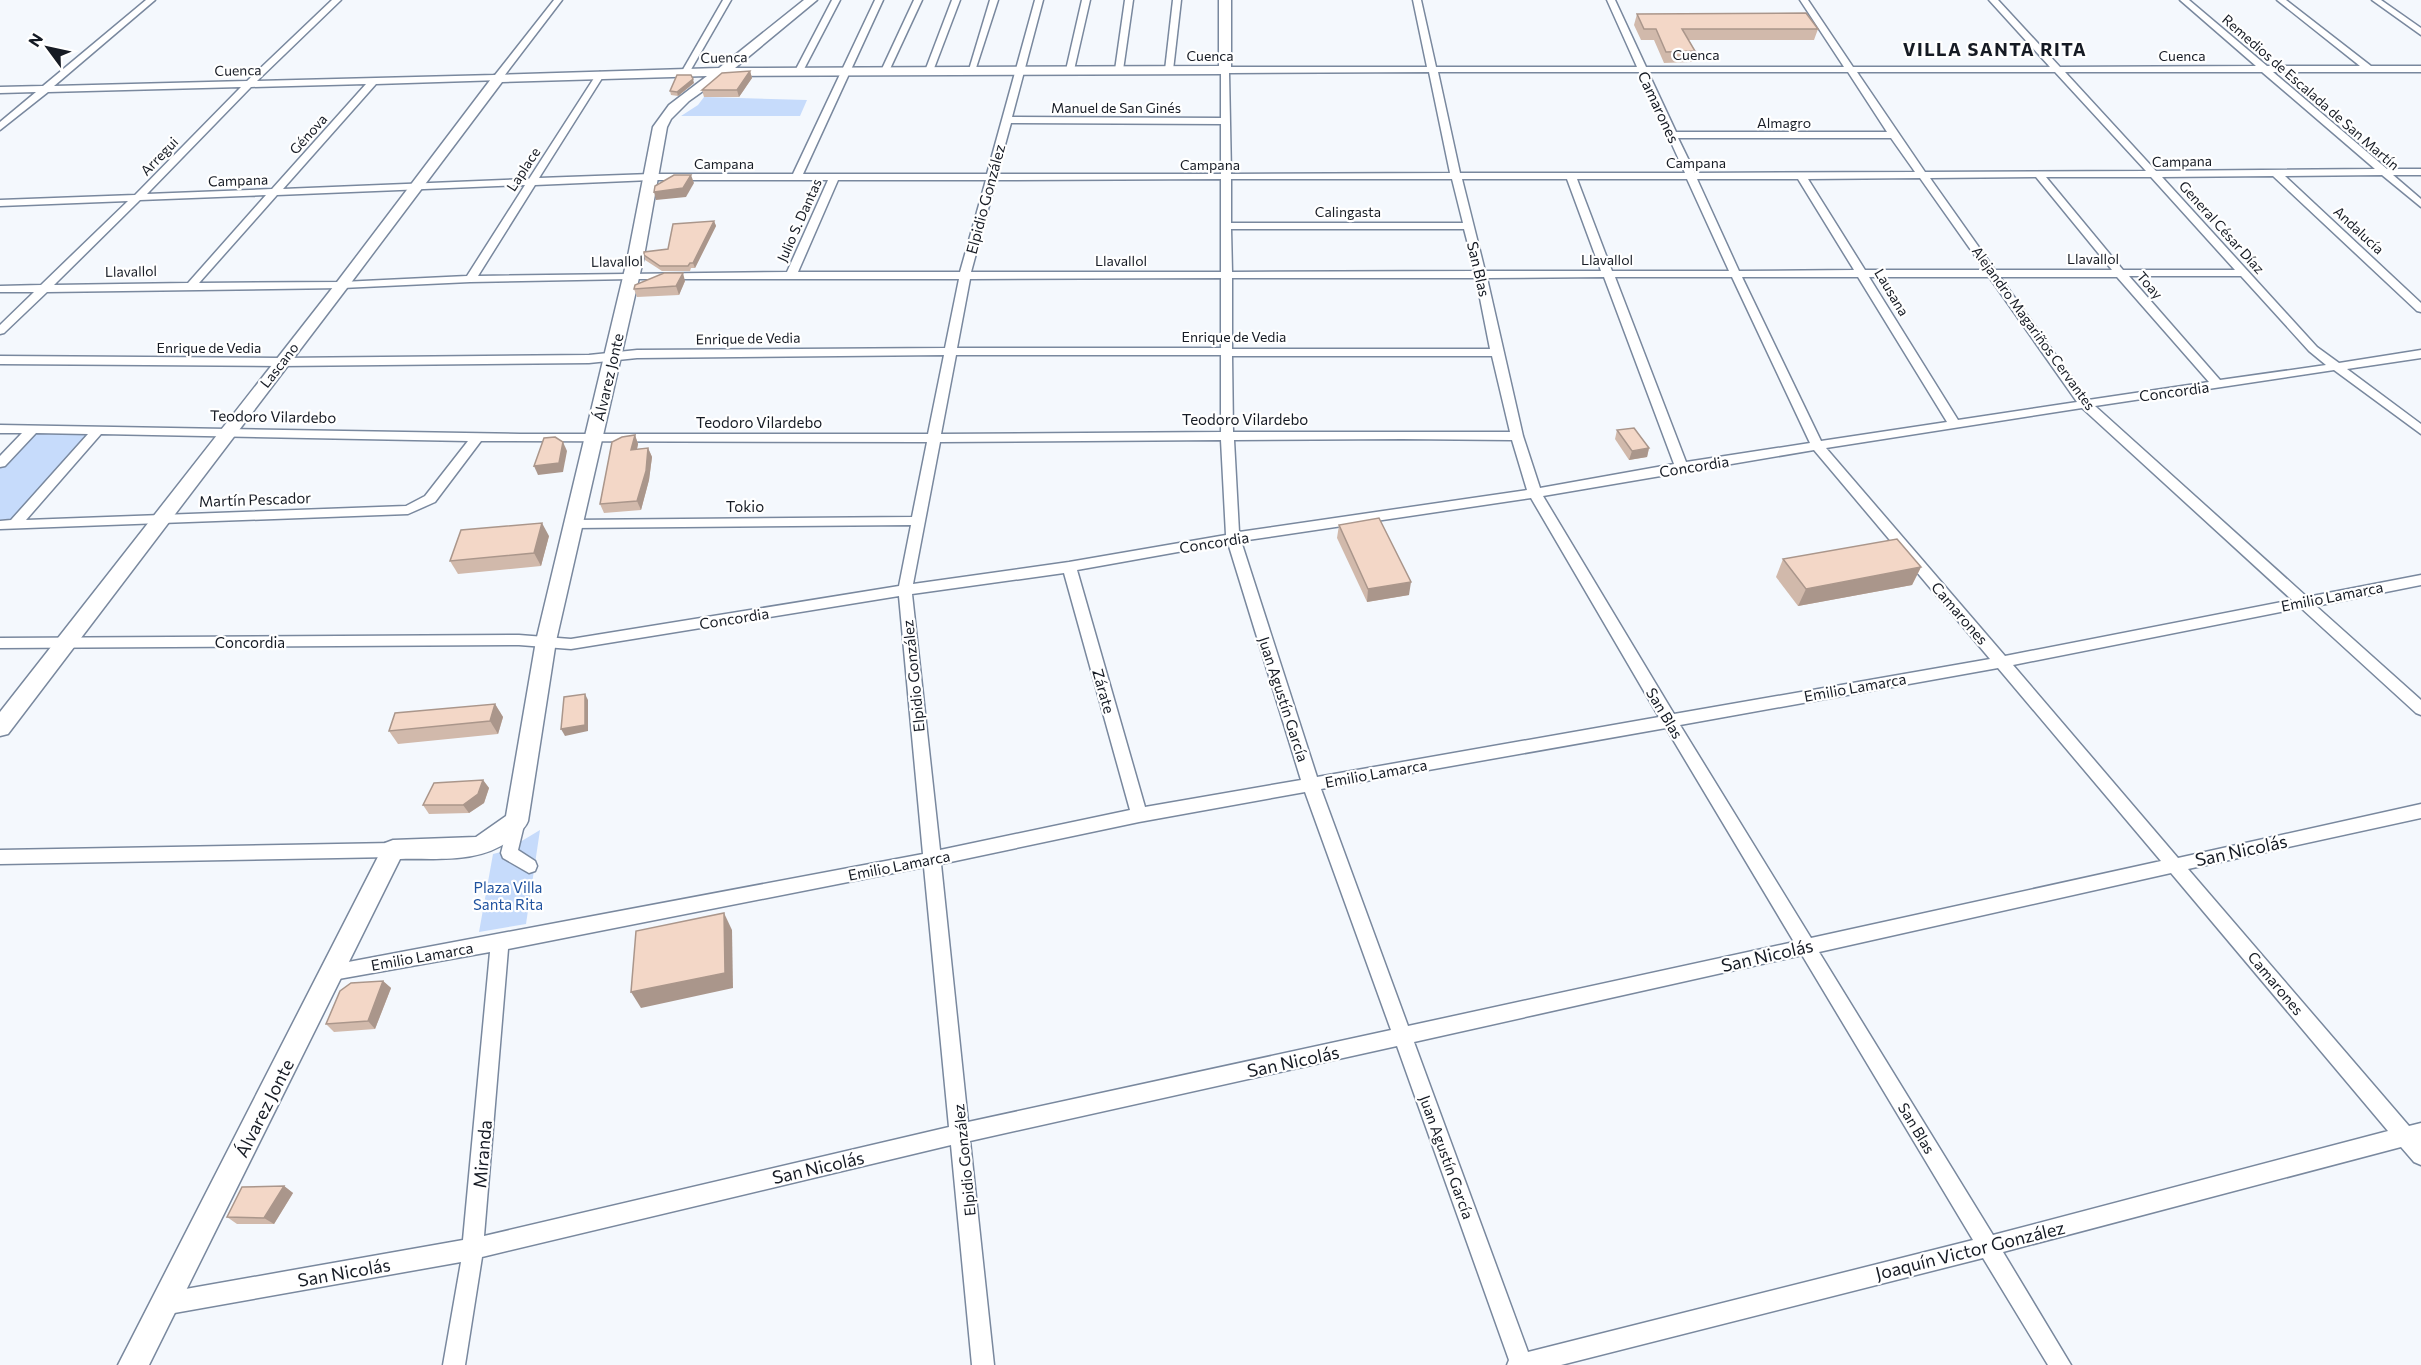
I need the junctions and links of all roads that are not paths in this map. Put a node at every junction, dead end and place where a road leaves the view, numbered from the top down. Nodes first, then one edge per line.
1 (151, 0) edge
2 (337, 0) edge
3 (558, 0) edge
4 (727, 0) edge
5 (811, 0) edge
6 (836, 0) edge
7 (879, 0) edge
8 (918, 0) edge
9 (956, 0) edge
10 (994, 0) edge
11 (1039, 0) edge
12 (1086, 0) edge
13 (1130, 0) edge
14 (1177, 0) edge
15 (1225, 0) edge
16 (1417, 0) edge
17 (1611, 0) edge
18 (1804, 0) edge
19 (1992, 0) edge
20 (2184, 0) edge
21 (2281, 0) edge
22 (2376, 0) edge
23 (2421, 32) edge
24 (1851, 68) junction
25 (1433, 69) junction
26 (1641, 69) junction
27 (2369, 69) junction
28 (2421, 69) edge
29 (1070, 70) junction
30 (1119, 70) junction
31 (1169, 70) junction
32 (1225, 70) junction
33 (2058, 70) junction
34 (2263, 70) junction
35 (799, 71) junction
36 (845, 71) junction
37 (885, 71) junction
38 (929, 71) junction
39 (971, 71) junction
40 (1019, 71) junction
41 (722, 72) junction
42 (685, 73) junction
43 (600, 75) junction
44 (498, 78) junction
45 (373, 81) junction
46 (248, 85) junction
47 (46, 89) junction
48 (0, 90) edge
49 (1006, 120) junction
50 (1226, 121) junction
51 (0, 127) edge
52 (1674, 135) junction
53 (1894, 135) junction
54 (2384, 172) junction
55 (2421, 172) edge
56 (2276, 173) junction
57 (2039, 175) junction
58 (2156, 175) junction
59 (1456, 176) junction
60 (1571, 176) junction
61 (1691, 176) junction
62 (1801, 176) junction
63 (1925, 176) junction
64 (651, 177) junction
65 (797, 177) junction
66 (834, 177) junction
67 (992, 177) junction
68 (1225, 177) junction
69 (530, 182) junction
70 (416, 186) junction
71 (275, 192) junction
72 (138, 197) junction
73 (0, 203) edge
74 (2421, 204) edge
75 (1226, 226) junction
76 (1469, 226) junction
77 (2120, 272) junction
78 (1735, 273) junction
79 (1863, 273) junction
80 (1992, 273) junction
81 (2242, 273) junction
82 (1481, 274) junction
83 (1609, 274) junction
84 (791, 275) junction
85 (965, 275) junction
86 (632, 276) junction
87 (1226, 276) junction
88 (470, 279) junction
89 (192, 285) junction
90 (342, 285) junction
91 (44, 288) junction
92 (0, 289) edge
93 (2421, 309) edge
94 (0, 332) edge
95 (951, 351) junction
96 (1226, 351) junction
97 (1497, 353) junction
98 (2421, 354) edge
99 (611, 357) junction
100 (0, 360) edge
101 (280, 362) junction
102 (2335, 367) junction
103 (2218, 385) junction
104 (2085, 404) junction
105 (1955, 425) junction
106 (0, 429) edge
107 (33, 429) junction
108 (99, 430) junction
109 (2421, 430) edge
110 (228, 432) junction
111 (1227, 435) junction
112 (478, 436) junction
113 (1517, 436) junction
114 (594, 438) junction
115 (934, 438) junction
116 (1818, 447) junction
117 (0, 463) edge
118 (1681, 468) junction
119 (1535, 493) junction
120 (161, 520) junction
121 (917, 521) junction
122 (573, 524) junction
123 (7, 525) edge
124 (1233, 538) junction
125 (1069, 567) junction
126 (2421, 580) edge
127 (905, 590) junction
128 (2302, 602) junction
129 (546, 641) junction
130 (0, 643) edge
131 (66, 643) junction
132 (2002, 662) junction
133 (2421, 709) edge
134 (1669, 720) junction
135 (0, 728) edge
136 (1311, 785) junction
137 (2421, 811) edge
138 (1139, 815) junction
139 (517, 821) junction
140 (393, 850) junction
141 (0, 857) edge
142 (931, 859) junction
143 (2176, 864) junction
144 (529, 866) dead end
145 (500, 943) junction
146 (1807, 946) junction
147 (333, 972) junction
148 (1404, 1036) junction
149 (962, 1133) junction
150 (2413, 1134) edge
151 (2421, 1155) edge
152 (1989, 1246) junction
153 (473, 1249) junction
154 (163, 1304) junction
155 (133, 1365) edge
156 (454, 1365) edge
157 (984, 1365) edge
158 (1520, 1365) edge
159 (2060, 1365) edge

1 - 47 street
2 - 46 street, Arregui
3 - 44 street, Lascano
4 - 42 street
5 - 41 street, Álvarez Jonte
6 - 35 street
7 - 36 street
8 - 37 street
9 - 38 street
10 - 39 street
11 - 40 street, Elpidio González
12 - 29 street
13 - 30 street
14 - 31 street
15 - 32 street, Juan Agustín García
16 - 25 street, San Blas
17 - 26 street, Camarones
18 - 24 street, Alejandro Magariños Cervantes
19 - 33 street, General César Díaz
20 - 34 street, Remedios de Escalada de San Martín
21 - 27 street
22 - 23 street
24 - 26 street, Cuenca
24 - 33 street, Cuenca
24 - 53 street, Alejandro Magariños Cervantes
25 - 26 street, Cuenca
25 - 32 street, Cuenca
25 - 59 street, San Blas
26 - 52 street, Camarones
27 - 28 street, Cuenca
27 - 34 street, Cuenca
29 - 30 street, Cuenca
29 - 40 street, Cuenca
30 - 31 street, Cuenca
31 - 32 street, Cuenca
32 - 50 street, Juan Agustín García
33 - 34 street, Cuenca
33 - 58 street, General César Díaz
34 - 54 street, Remedios de Escalada de San Martín
35 - 36 street, Cuenca
35 - 41 street, Cuenca
36 - 37 street, Cuenca
36 - 65 street
37 - 38 street, Cuenca
38 - 39 street, Cuenca
39 - 40 street, Cuenca
40 - 49 street, Elpidio González
41 - 42 street, Cuenca
41 - 64 street, Álvarez Jonte
42 - 43 street, Cuenca
43 - 44 street, Cuenca
43 - 69 street, Laplace
44 - 45 street, Cuenca
44 - 70 street, Lascano
45 - 46 street, Cuenca
45 - 71 street, Génova
46 - 47 street, Cuenca
46 - 72 street, Arregui
47 - 48 street, Cuenca
47 - 51 street
49 - 50 street, Manuel de San Ginés
49 - 67 street, Elpidio González
50 - 68 street, Juan Agustín García
52 - 53 street, Almagro
52 - 61 street, Camarones
53 - 63 street, Alejandro Magariños Cervantes
54 - 55 street, Campana
54 - 56 street, Campana
54 - 74 street, Remedios de Escalada de San Martín
56 - 58 street, Campana
56 - 93 street, Andalucía
57 - 58 street, Campana
57 - 63 street, Campana
57 - 77 street, Toay
58 - 81 street, General César Díaz
59 - 60 street, Campana
59 - 68 street, Campana
59 - 76 street, San Blas
60 - 61 street, Campana
60 - 83 street
61 - 62 street, Campana
61 - 78 street, Camarones
62 - 63 street, Campana
62 - 79 street, Lausana
63 - 80 street, Alejandro Magariños Cervantes
64 - 65 street, Campana
64 - 69 street, Campana
64 - 86 street, Álvarez Jonte
65 - 66 street, Campana
66 - 67 street, Campana
66 - 84 street, Julio S. Dantas
67 - 68 street, Campana
67 - 85 street, Elpidio González
68 - 75 street, Juan Agustín García
69 - 70 street, Campana
69 - 88 street, Laplace
70 - 71 street, Campana
70 - 90 street, Lascano
71 - 72 street, Campana
71 - 89 street, Génova
72 - 73 street, Campana
72 - 91 street, Arregui
75 - 76 street, Calingasta
75 - 87 street, Juan Agustín García
76 - 82 street, San Blas
77 - 80 street, Llavallol
77 - 81 street, Llavallol
77 - 103 street, Toay
78 - 79 street, Llavallol
78 - 83 street, Llavallol
78 - 116 street, Camarones
79 - 80 street, Llavallol
79 - 105 street, Lausana
80 - 104 street, Alejandro Magariños Cervantes
81 - 102 street, General César Díaz
82 - 83 street, Llavallol
82 - 87 street, Llavallol
82 - 97 street, San Blas
83 - 118 street
84 - 85 street, Llavallol
84 - 86 street, Llavallol
85 - 87 street, Llavallol
85 - 95 street, Elpidio González
86 - 88 street, Llavallol
86 - 99 street, Álvarez Jonte
87 - 96 street, Juan Agustín García
88 - 90 street, Llavallol
89 - 90 street, Llavallol
89 - 91 street, Llavallol
90 - 101 street, Lascano
91 - 92 street, Llavallol
91 - 94 street, Arregui
95 - 96 street, Enrique de Vedia
95 - 99 street, Enrique de Vedia
95 - 115 street, Elpidio González
96 - 97 street, Enrique de Vedia
96 - 111 street, Juan Agustín García
97 - 113 street, San Blas
98 - 102 street, Concordia
99 - 101 street, Enrique de Vedia
99 - 114 street, Álvarez Jonte
100 - 101 street, Enrique de Vedia
101 - 110 street, Lascano
102 - 103 street, Concordia
102 - 109 street, General César Díaz
103 - 104 street, Concordia
104 - 105 street, Concordia
104 - 128 street, Alejandro Magariños Cervantes
105 - 116 street, Concordia
106 - 107 street, Teodoro Vilardebo
107 - 108 street, Teodoro Vilardebo
107 - 117 street
108 - 110 street, Teodoro Vilardebo
108 - 123 street
110 - 112 street, Teodoro Vilardebo
110 - 120 street, Lascano
111 - 113 street, Teodoro Vilardebo
111 - 115 street, Teodoro Vilardebo
111 - 124 street, Juan Agustín García
112 - 114 street, Teodoro Vilardebo
112 - 120 street, Martín Pescador
113 - 119 street, San Blas
114 - 115 street, Teodoro Vilardebo
114 - 122 street, Álvarez Jonte
115 - 121 street, Elpidio González
116 - 118 street, Concordia
116 - 132 street, Camarones
118 - 119 street, Concordia
119 - 124 street, Concordia
119 - 134 street, San Blas
120 - 123 street, Martín Pescador
120 - 131 street, Lascano
121 - 122 street, Tokio
121 - 127 street, Elpidio González
122 - 129 street, Álvarez Jonte
124 - 125 street, Concordia
124 - 136 street, Juan Agustín García
125 - 127 street, Concordia
125 - 138 street, Zárate
126 - 128 street, Emilio Lamarca
127 - 129 street, Concordia
127 - 142 street, Elpidio González
128 - 132 street, Emilio Lamarca
128 - 133 street, Alejandro Magariños Cervantes
129 - 131 street, Concordia
129 - 139 street, Álvarez Jonte
130 - 131 street, Concordia
131 - 135 street, Lascano
132 - 134 street, Emilio Lamarca
132 - 143 street, Camarones
134 - 136 street, Emilio Lamarca
134 - 146 street, San Blas
136 - 138 street, Emilio Lamarca
136 - 148 street, Juan Agustín García
137 - 143 street, San Nicolás
138 - 142 street, Emilio Lamarca
139 - 140 street
139 - 144 street
140 - 141 street
140 - 147 street, Álvarez Jonte
142 - 145 street, Emilio Lamarca
142 - 149 street, Elpidio González
143 - 146 street, San Nicolás
143 - 150 street, Camarones
145 - 147 street, Emilio Lamarca
145 - 153 street, Miranda
146 - 148 street, San Nicolás
146 - 152 street, San Blas
147 - 154 street, Álvarez Jonte
148 - 149 street, San Nicolás
148 - 158 street, Juan Agustín García
149 - 153 street, San Nicolás
149 - 157 street, Elpidio González
150 - 151 street, Camarones
150 - 152 street, Joaquín Victor González
152 - 158 street, Joaquín Victor González
152 - 159 street, San Blas
153 - 154 street, San Nicolás
153 - 156 street, Miranda
154 - 155 street, Álvarez Jonte

